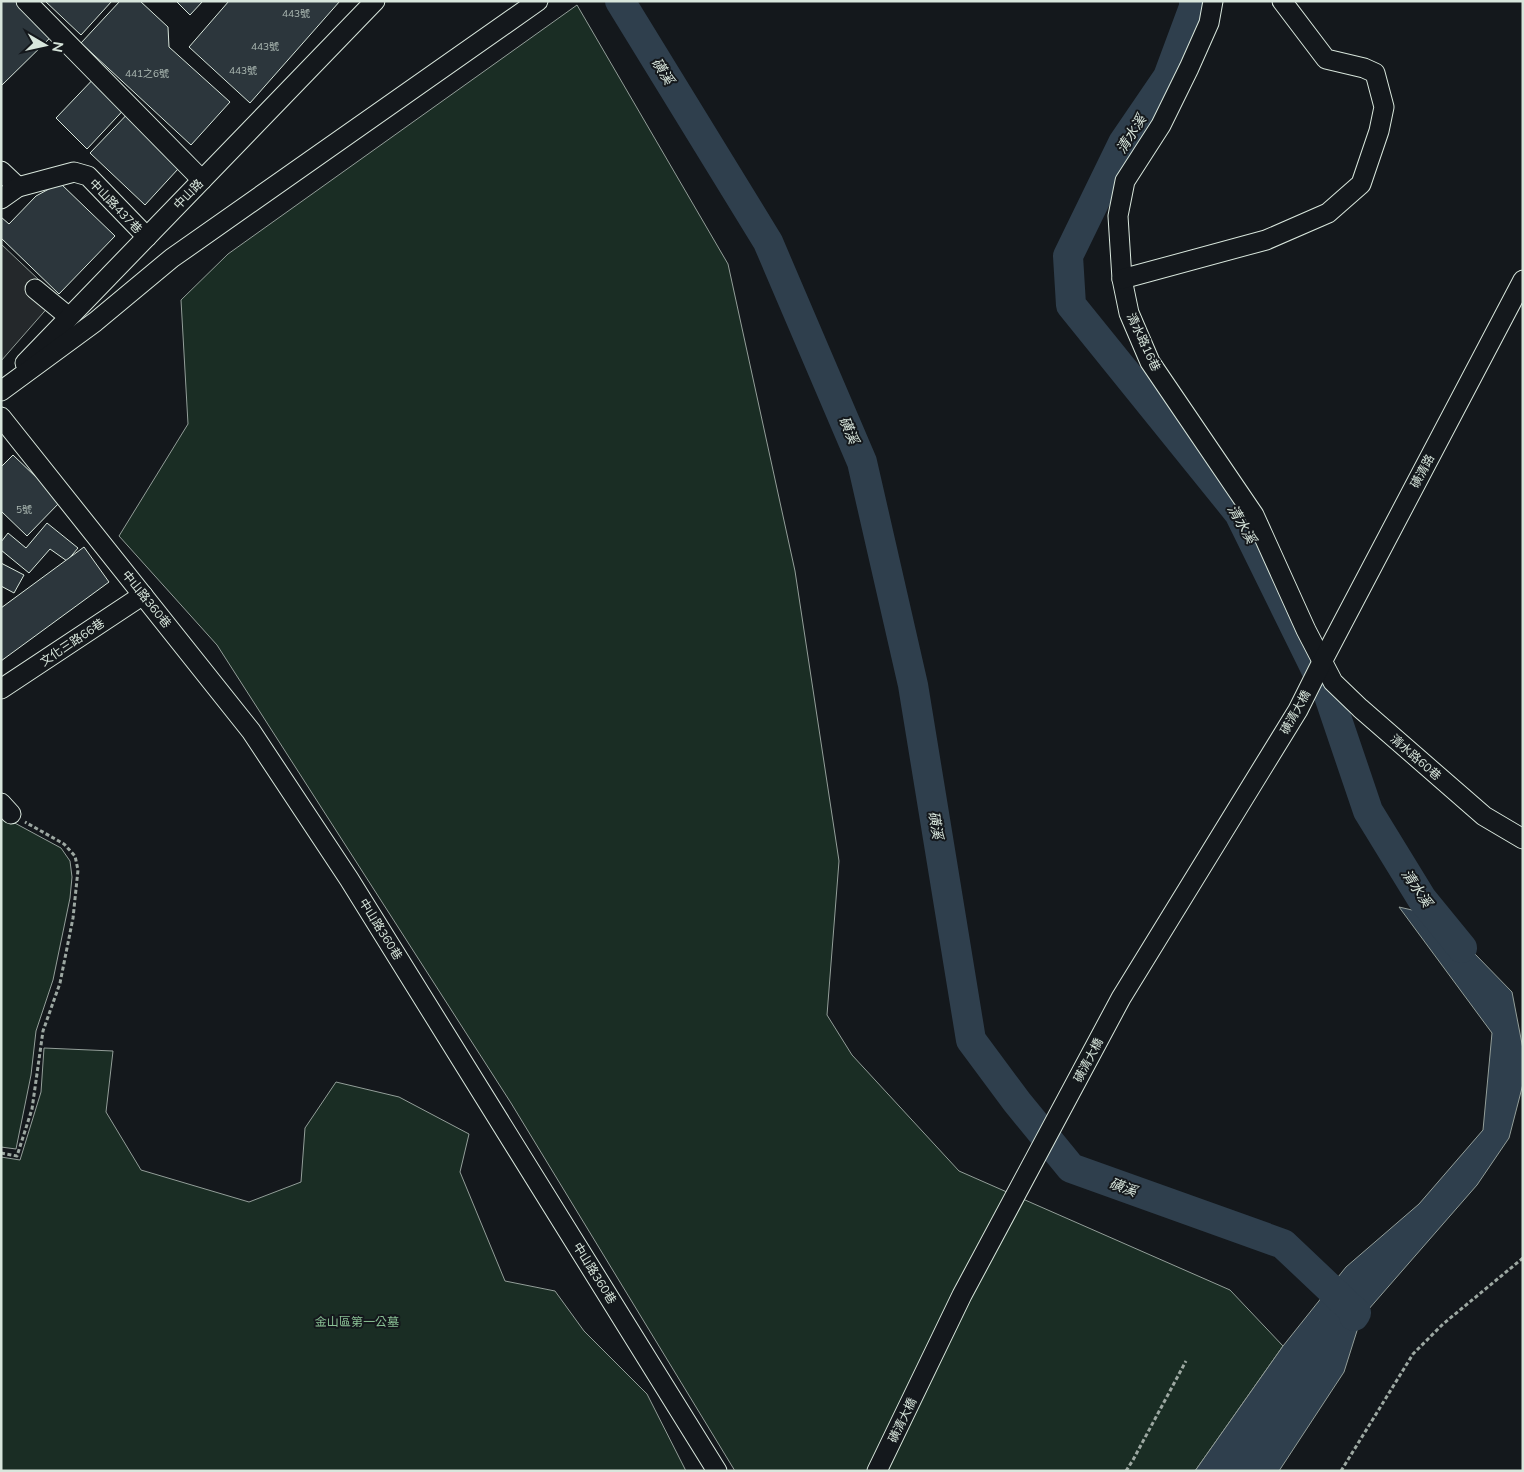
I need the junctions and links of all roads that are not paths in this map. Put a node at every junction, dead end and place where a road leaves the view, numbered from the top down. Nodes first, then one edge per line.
1 (26, 1) edge
2 (375, 1) edge
3 (538, 1) edge
4 (1213, 1) edge
5 (1282, 1) edge
6 (1, 171) edge
7 (202, 180) junction
8 (18, 187) junction
9 (1, 199) edge
10 (147, 237) junction
11 (1122, 279) junction
12 (1523, 280) edge
13 (35, 288) dead end
14 (69, 317) junction
15 (1, 387) edge
16 (1, 391) edge
17 (1, 418) edge
18 (143, 595) junction
19 (1322, 662) junction
20 (1, 689) edge
21 (1523, 839) edge
22 (717, 1471) edge
23 (877, 1471) edge

1 - 7 street
2 - 7 street, 中山路
3 - 16 street
4 - 11 street, 清水路16巷
5 - 11 street
6 - 8 street
7 - 10 street, 中山路
8 - 9 street, 中山路437巷
8 - 10 street, 中山路437巷
10 - 14 street, 中山路
11 - 19 street, 清水路16巷
12 - 19 street, 磺清路
13 - 14 street
14 - 15 street, 中山路
17 - 18 street, 中山路360巷
18 - 20 street, 文化三路66巷
18 - 22 street, 中山路360巷
19 - 21 street, 清水路60巷
19 - 23 street, 磺清大橋

